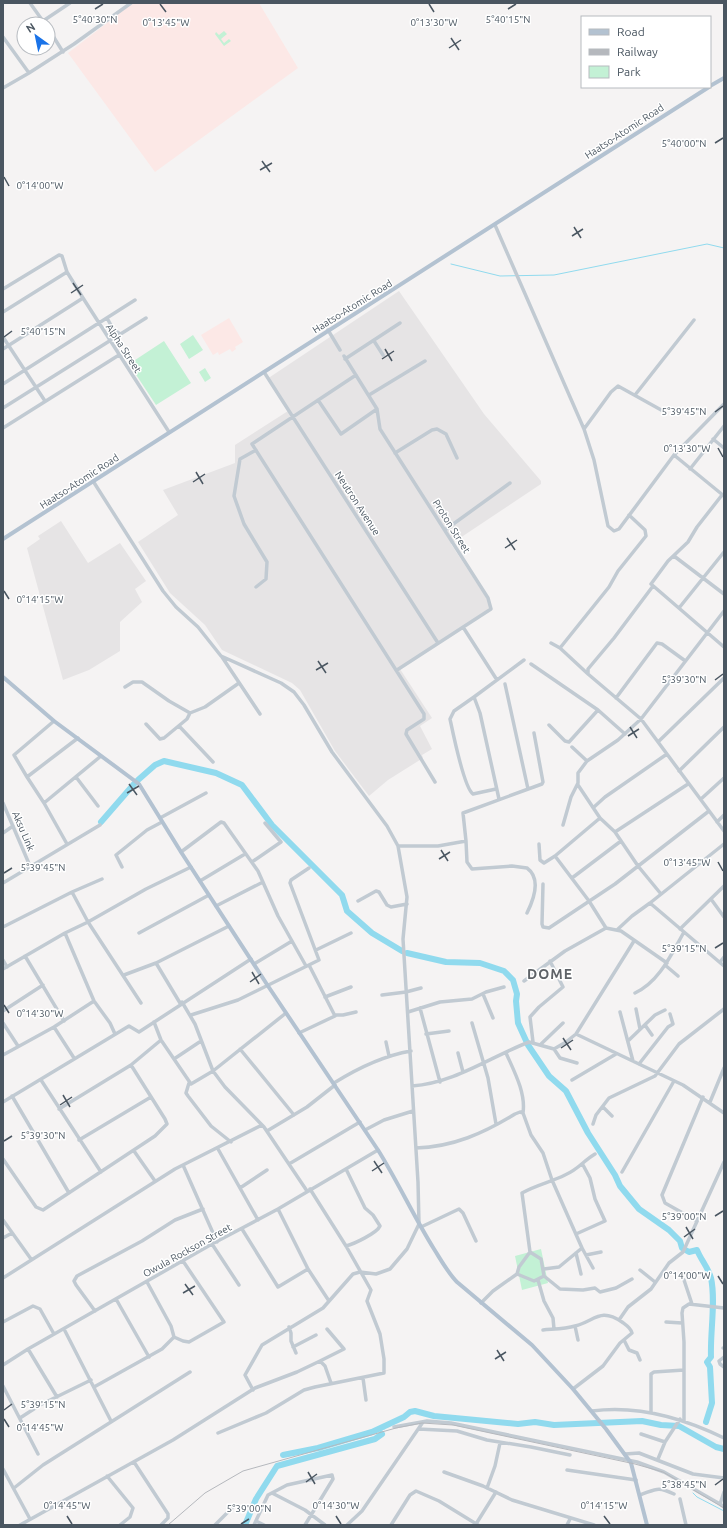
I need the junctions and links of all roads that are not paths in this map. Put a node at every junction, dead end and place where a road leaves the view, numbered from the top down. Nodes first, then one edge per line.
1 (30, 3) edge
2 (70, 3) edge
3 (131, 3) edge
4 (39, 16) edge
5 (53, 16) edge
6 (3, 37) edge
7 (56, 41) edge
8 (4, 42) edge
9 (63, 52) junction
10 (29, 73) junction
11 (724, 78) edge
12 (711, 86) edge
13 (3, 88) edge
14 (708, 88) edge
15 (495, 225) junction
16 (67, 272) junction
17 (3, 289) edge
18 (83, 298) junction
19 (135, 300) dead end
20 (3, 312) edge
21 (107, 318) junction
22 (146, 318) dead end
23 (694, 320) dead end
24 (99, 323) junction
25 (400, 324) dead end
26 (328, 330) junction
27 (120, 334) junction
28 (3, 337) edge
29 (109, 340) junction
30 (374, 341) junction
31 (8, 346) junction
32 (3, 350) edge
33 (340, 350) dead end
34 (119, 354) junction
35 (383, 355) dead end
36 (425, 361) dead end
37 (25, 370) junction
38 (264, 372) junction
39 (356, 375) junction
40 (3, 384) edge
41 (36, 388) junction
42 (369, 395) junction
43 (635, 395) junction
44 (318, 400) junction
45 (45, 401) junction
46 (724, 404) edge
47 (3, 408) edge
48 (377, 409) junction
49 (663, 411) dead end
50 (292, 416) junction
51 (724, 426) edge
52 (3, 428) edge
53 (584, 429) junction
54 (169, 432) junction
55 (713, 439) junction
56 (724, 448) edge
57 (256, 450) junction
58 (395, 453) junction
59 (674, 455) junction
60 (457, 458) dead end
61 (690, 469) junction
62 (93, 481) junction
63 (510, 483) dead end
64 (723, 495) edge
65 (629, 515) junction
66 (445, 530) junction
67 (3, 539) edge
68 (724, 552) edge
69 (674, 556) junction
70 (703, 577) junction
71 (652, 586) junction
72 (256, 587) dead end
73 (724, 594) edge
74 (678, 608) junction
75 (724, 611) edge
76 (463, 627) junction
77 (708, 633) junction
78 (438, 643) junction
79 (551, 643) dead end
80 (724, 647) edge
81 (560, 648) junction
82 (222, 656) junction
83 (524, 660) dead end
84 (684, 660) junction
85 (531, 664) dead end
86 (397, 670) junction
87 (588, 674) junction
88 (3, 677) edge
89 (724, 678) edge
90 (497, 680) junction
91 (239, 683) junction
92 (505, 684) dead end
93 (125, 687) dead end
94 (474, 697) junction
95 (616, 698) junction
96 (598, 710) junction
97 (190, 713) junction
98 (260, 714) dead end
99 (641, 719) junction
100 (54, 721) junction
101 (146, 724) dead end
102 (179, 726) junction
103 (549, 726) dead end
104 (724, 727) edge
105 (534, 733) dead end
106 (626, 734) junction
107 (78, 738) junction
108 (658, 742) junction
109 (572, 747) dead end
110 (667, 754) junction
111 (101, 756) junction
112 (587, 761) junction
113 (213, 762) dead end
114 (679, 771) junction
115 (27, 777) junction
116 (76, 777) junction
117 (724, 778) edge
118 (436, 782) dead end
119 (688, 784) junction
120 (578, 785) junction
121 (496, 789) junction
122 (528, 789) junction
123 (206, 793) dead end
124 (499, 799) junction
125 (701, 799) junction
126 (3, 803) edge
127 (44, 803) junction
128 (98, 806) dead end
129 (594, 807) junction
130 (710, 811) junction
131 (724, 815) edge
132 (600, 818) junction
133 (161, 820) junction
134 (717, 822) junction
135 (265, 823) dead end
136 (100, 825) dead end
137 (563, 825) dead end
138 (13, 826) junction
139 (724, 831) edge
140 (615, 832) junction
141 (3, 833) edge
142 (466, 841) junction
143 (621, 841) junction
144 (67, 844) junction
145 (539, 844) dead end
146 (724, 844) edge
147 (398, 846) junction
148 (181, 852) junction
149 (245, 854) junction
150 (555, 856) junction
151 (252, 862) junction
152 (30, 866) junction
153 (638, 866) junction
154 (122, 867) dead end
155 (191, 867) junction
156 (309, 868) dead end
157 (572, 878) junction
158 (102, 879) dead end
159 (200, 881) junction
160 (3, 882) edge
161 (263, 882) junction
162 (543, 884) dead end
163 (724, 886) edge
164 (72, 892) junction
165 (661, 894) junction
166 (209, 895) junction
167 (711, 899) junction
168 (590, 900) junction
169 (358, 901) dead end
170 (650, 903) junction
171 (407, 904) junction
172 (216, 906) junction
173 (527, 913) dead end
174 (724, 917) edge
175 (88, 922) junction
176 (229, 926) junction
177 (3, 927) edge
178 (606, 928) junction
179 (618, 929) junction
180 (680, 929) junction
181 (684, 932) junction
182 (65, 933) junction
183 (138, 933) dead end
184 (351, 933) dead end
185 (292, 941) junction
186 (634, 941) junction
187 (316, 950) junction
188 (25, 956) junction
189 (724, 957) edge
190 (251, 959) junction
191 (3, 960) edge
192 (550, 961) junction
193 (720, 962) junction
194 (156, 963) junction
195 (254, 964) junction
196 (666, 964) junction
197 (308, 966) junction
198 (724, 966) edge
199 (5, 968) edge
200 (124, 976) junction
201 (678, 976) dead end
202 (524, 981) dead end
203 (42, 985) junction
204 (268, 986) junction
205 (351, 987) dead end
206 (504, 987) dead end
207 (422, 988) dead end
208 (406, 992) junction
209 (634, 993) dead end
210 (483, 994) junction
211 (325, 996) junction
212 (382, 996) dead end
213 (94, 1001) junction
214 (141, 1003) dead end
215 (181, 1003) junction
216 (420, 1008) junction
217 (724, 1009) edge
218 (636, 1010) dead end
219 (665, 1010) dead end
220 (3, 1011) edge
221 (356, 1012) dead end
222 (408, 1012) junction
223 (620, 1012) dead end
224 (286, 1013) junction
225 (335, 1014) junction
226 (670, 1014) dead end
227 (190, 1015) junction
228 (493, 1018) dead end
229 (64, 1021) junction
230 (154, 1022) junction
231 (563, 1022) dead end
232 (3, 1023) edge
233 (472, 1023) dead end
234 (645, 1025) junction
235 (54, 1027) junction
236 (640, 1029) junction
237 (449, 1031) dead end
238 (299, 1033) junction
239 (115, 1034) junction
240 (426, 1034) junction
241 (576, 1034) junction
242 (652, 1035) dead end
243 (162, 1040) junction
244 (201, 1041) junction
245 (628, 1041) junction
246 (386, 1042) dead end
247 (531, 1042) junction
248 (540, 1045) junction
249 (18, 1046) junction
250 (240, 1049) junction
251 (554, 1049) junction
252 (411, 1051) junction
253 (458, 1053) dead end
254 (506, 1053) junction
255 (616, 1054) junction
256 (3, 1055) edge
257 (389, 1056) junction
258 (74, 1058) junction
259 (174, 1059) junction
260 (634, 1061) junction
261 (577, 1063) dead end
262 (484, 1064) junction
263 (639, 1064) junction
264 (131, 1065) junction
265 (724, 1068) edge
266 (213, 1072) junction
267 (463, 1072) junction
268 (659, 1073) junction
269 (41, 1080) junction
270 (572, 1080) dead end
271 (674, 1080) junction
272 (440, 1082) junction
273 (189, 1083) junction
274 (334, 1084) junction
275 (412, 1086) junction
276 (12, 1096) junction
277 (151, 1097) junction
278 (703, 1097) junction
279 (3, 1102) edge
280 (710, 1102) junction
281 (604, 1107) junction
282 (59, 1109) junction
283 (413, 1111) junction
284 (523, 1113) junction
285 (724, 1113) edge
286 (294, 1115) junction
287 (612, 1116) dead end
288 (360, 1122) junction
289 (496, 1124) junction
290 (593, 1124) dead end
291 (262, 1125) junction
292 (365, 1130) junction
293 (267, 1131) junction
294 (79, 1140) junction
295 (230, 1142) junction
296 (218, 1148) junction
297 (416, 1148) junction
298 (378, 1150) junction
299 (134, 1151) junction
300 (595, 1154) dead end
301 (3, 1159) edge
302 (724, 1162) edge
303 (289, 1164) junction
304 (183, 1165) junction
305 (582, 1165) junction
306 (8, 1168) junction
307 (346, 1169) junction
308 (3, 1170) edge
309 (268, 1170) dead end
310 (101, 1172) junction
311 (622, 1172) dead end
312 (552, 1180) junction
313 (155, 1181) junction
314 (240, 1188) junction
315 (308, 1190) junction
316 (69, 1193) junction
317 (203, 1208) junction
318 (278, 1209) junction
319 (3, 1220) edge
320 (258, 1220) junction
321 (697, 1221) junction
322 (420, 1226) junction
323 (242, 1229) junction
324 (12, 1233) junction
325 (576, 1234) junction
326 (3, 1238) edge
327 (476, 1241) dead end
328 (217, 1242) junction
329 (212, 1244) junction
330 (346, 1246) junction
331 (582, 1248) junction
332 (530, 1252) junction
333 (576, 1252) junction
334 (601, 1252) dead end
335 (586, 1255) junction
336 (31, 1259) junction
337 (182, 1261) junction
338 (593, 1268) dead end
339 (308, 1269) junction
340 (544, 1269) junction
341 (640, 1270) dead end
342 (362, 1272) junction
343 (517, 1274) junction
344 (581, 1274) dead end
345 (544, 1276) junction
346 (3, 1278) edge
347 (632, 1279) dead end
348 (538, 1280) junction
349 (684, 1280) dead end
350 (147, 1282) junction
351 (655, 1282) junction
352 (239, 1285) dead end
353 (116, 1299) junction
354 (330, 1301) junction
355 (481, 1302) junction
356 (692, 1304) junction
357 (724, 1308) edge
358 (95, 1312) junction
359 (619, 1320) junction
360 (3, 1322) edge
361 (666, 1322) dead end
362 (682, 1323) junction
363 (575, 1326) junction
364 (289, 1327) junction
365 (64, 1329) junction
366 (327, 1329) dead end
367 (554, 1329) junction
368 (543, 1330) dead end
369 (54, 1334) junction
370 (316, 1336) dead end
371 (174, 1337) junction
372 (578, 1340) dead end
373 (624, 1340) junction
374 (294, 1347) junction
375 (28, 1349) junction
376 (296, 1353) dead end
377 (149, 1357) junction
378 (724, 1357) edge
379 (640, 1360) dead end
380 (320, 1361) junction
381 (3, 1365) edge
382 (724, 1367) edge
383 (684, 1370) junction
384 (190, 1372) dead end
385 (363, 1378) junction
386 (91, 1380) junction
387 (331, 1384) junction
388 (3, 1386) edge
389 (94, 1387) junction
390 (573, 1389) junction
391 (252, 1390) junction
392 (57, 1397) junction
393 (366, 1400) dead end
394 (592, 1411) junction
395 (651, 1413) junction
396 (20, 1418) junction
397 (111, 1421) junction
398 (681, 1421) junction
399 (423, 1422) junction
400 (394, 1427) dead end
401 (419, 1429) junction
402 (218, 1433) dead end
403 (640, 1434) dead end
404 (724, 1438) edge
405 (665, 1442) junction
406 (500, 1443) junction
407 (38, 1454) dead end
408 (625, 1454) junction
409 (570, 1455) dead end
410 (658, 1459) junction
411 (629, 1461) junction
412 (134, 1462) junction
413 (3, 1468) edge
414 (567, 1470) dead end
415 (444, 1472) dead end
416 (107, 1476) junction
417 (724, 1478) edge
418 (636, 1480) junction
419 (14, 1488) junction
420 (487, 1488) junction
421 (496, 1492) junction
422 (724, 1492) edge
423 (272, 1493) junction
424 (674, 1494) dead end
425 (640, 1495) junction
426 (680, 1499) dead end
427 (720, 1504) junction
428 (234, 1506) dead end
429 (724, 1507) edge
430 (312, 1514) junction
431 (30, 1519) junction
432 (570, 1519) junction
433 (256, 1521) junction
434 (391, 1524) edge
435 (20, 1525) edge
436 (120, 1525) edge
437 (161, 1525) edge
438 (215, 1525) edge
439 (254, 1525) edge
440 (264, 1525) edge
441 (305, 1525) edge
442 (325, 1525) edge
443 (347, 1525) edge
444 (396, 1525) edge
445 (477, 1525) edge
446 (567, 1525) edge
447 (594, 1525) edge
448 (647, 1525) edge
449 (686, 1525) edge

1 - 4 street
2 - 5 street
3 - 9 street
6 - 8 street
7 - 9 street
8 - 10 street
9 - 10 street
10 - 13 street
11 - 12 main road, Haatso-Atomic Road
14 - 15 main road, Haatso-Atomic Road
15 - 26 main road, Haatso-Atomic Road
15 - 53 street
16 - 17 street, Alpha Street
16 - 18 street, Alpha Street
16 - 20 street
18 - 24 street, Alpha Street
18 - 31 street
19 - 21 street
21 - 24 street
21 - 27 street
22 - 27 street
23 - 43 street
24 - 29 street, Alpha Street
24 - 37 street
25 - 30 street
26 - 33 street
26 - 38 main road, Haatso-Atomic Road
27 - 29 street
28 - 31 street
29 - 34 street, Alpha Street
29 - 41 street
30 - 35 street
30 - 39 street, Proton Street
31 - 32 street
31 - 37 street
34 - 45 street
34 - 54 street, Alpha Street
36 - 42 street
37 - 40 street
37 - 41 street
38 - 50 street, Neutron Avenue
38 - 54 main road, Haatso-Atomic Road
39 - 42 street, Proton Street
39 - 44 street
41 - 45 street
41 - 47 street
42 - 48 street, Proton Street
43 - 49 street
43 - 53 street
44 - 48 street
44 - 50 street
45 - 52 street
46 - 59 street
48 - 58 street, Proton Street
50 - 57 street
50 - 78 street, Neutron Avenue
51 - 55 street
53 - 65 street
54 - 62 main road, Haatso-Atomic Road
55 - 56 street
55 - 61 street
57 - 72 street
57 - 86 street
58 - 60 street
58 - 66 street, Proton Street
59 - 61 street
59 - 65 street
61 - 64 street
62 - 67 main road, Haatso-Atomic Road
62 - 82 street
63 - 66 street
64 - 69 street
65 - 81 street
66 - 76 street, Proton Street
68 - 70 street
69 - 70 street
69 - 71 street
70 - 73 street
70 - 74 street
71 - 74 street
71 - 87 street
74 - 77 street
75 - 77 street
76 - 78 street, Proton Street
76 - 90 street
77 - 80 street
77 - 84 street
78 - 86 street, Proton Street
79 - 81 street
81 - 87 street
82 - 91 street
82 - 147 street
83 - 90 street
84 - 95 street
84 - 99 street
85 - 96 street
86 - 118 street
87 - 95 street
88 - 100 main road
89 - 108 street
90 - 94 street
91 - 97 street
91 - 98 street
92 - 122 street
93 - 97 street
94 - 121 street
94 - 121 street
95 - 99 street
96 - 103 street
96 - 106 street
97 - 102 street
99 - 106 street
99 - 108 street
100 - 107 main road
100 - 115 street
101 - 102 street
102 - 113 street
104 - 114 street
105 - 122 street
106 - 112 street
107 - 111 main road
107 - 115 street
108 - 110 street
109 - 112 street
110 - 114 street
110 - 129 street
111 - 116 street
111 - 133 main road
112 - 120 street
114 - 119 street
115 - 127 street
116 - 127 street
116 - 128 street
117 - 125 street
119 - 125 street
119 - 140 street
120 - 129 street
120 - 137 street
121 - 124 street
122 - 124 street
123 - 133 street
124 - 142 street
125 - 130 street
126 - 138 street, Aksu Link
127 - 144 street
129 - 132 street
130 - 134 street
130 - 153 street
131 - 134 street
132 - 140 street
132 - 150 street
133 - 148 main road
133 - 154 street
134 - 139 street
135 - 151 street
136 - 144 street
138 - 141 street
138 - 152 street, Aksu Link
140 - 143 street
142 - 147 street
142 - 173 street
143 - 153 street
143 - 157 street
144 - 152 street
145 - 150 street
146 - 165 street
147 - 171 street
148 - 149 street
148 - 155 main road
149 - 151 street
149 - 159 street
150 - 157 street
151 - 161 street
152 - 160 street
153 - 165 street
153 - 168 street
155 - 159 main road
155 - 175 street
156 - 187 street
157 - 168 street
158 - 164 street
159 - 166 main road
161 - 172 street
161 - 185 street
162 - 168 street
163 - 167 street
164 - 175 street
164 - 177 street
165 - 170 street
166 - 172 main road
166 - 183 street
167 - 174 street
167 - 180 street
168 - 178 street
169 - 171 street
170 - 179 street
170 - 180 street
171 - 208 street
172 - 176 main road
175 - 182 street
175 - 200 street
176 - 190 main road
176 - 194 street
178 - 179 street
178 - 192 street
179 - 186 street
180 - 181 street
181 - 193 street
181 - 196 street
182 - 188 street
182 - 213 street
184 - 187 street
185 - 195 street
185 - 197 street
186 - 196 street
186 - 241 street
187 - 197 street
188 - 199 street
188 - 203 street
189 - 193 street
190 - 195 main road
190 - 215 street
191 - 199 street
192 - 202 street
192 - 247 street
193 - 198 street
194 - 200 street
194 - 215 street
195 - 204 main road
196 - 201 street
196 - 209 street
197 - 204 street
197 - 211 street
200 - 214 street
203 - 220 street
203 - 229 street
204 - 224 main road
204 - 227 street
205 - 211 street
206 - 210 street
207 - 208 street
208 - 212 street
208 - 222 street
210 - 216 street
210 - 228 street
211 - 225 street
213 - 229 street
213 - 239 street
215 - 227 street
215 - 230 street
216 - 222 street
216 - 240 street
217 - 268 street
218 - 236 street
219 - 234 street
221 - 225 street
222 - 252 street
223 - 245 street
224 - 238 main road
224 - 250 street
225 - 238 street
226 - 263 street
227 - 244 street
229 - 235 street
230 - 239 street
230 - 243 street
231 - 248 street
232 - 249 street
233 - 262 street
234 - 236 street
234 - 242 street
235 - 249 street
235 - 258 street
236 - 245 street
237 - 240 street
238 - 274 main road
239 - 258 street
240 - 272 street
241 - 251 street
241 - 255 street
243 - 259 street
243 - 264 street
244 - 259 street
244 - 266 street
245 - 260 street
246 - 257 street
247 - 248 street
247 - 254 street
248 - 251 street
249 - 256 street
250 - 266 street
250 - 286 street
251 - 261 street
252 - 257 street
252 - 275 street
253 - 267 street
254 - 262 street
254 - 284 street
255 - 260 street
255 - 270 street
257 - 274 street
258 - 269 street
259 - 273 street
260 - 263 street
262 - 267 street
262 - 289 street
263 - 268 street
264 - 277 street
264 - 282 street
265 - 280 street
266 - 273 street
266 - 291 street
267 - 272 street
268 - 271 street
268 - 281 street
269 - 276 street
269 - 282 street
271 - 278 street
271 - 311 street
272 - 275 street
273 - 295 street
274 - 286 street
274 - 288 main road
275 - 283 street
276 - 279 street
276 - 316 street
277 - 294 street
277 - 299 street
278 - 280 street
278 - 321 street
280 - 285 street
281 - 287 street
281 - 290 street
282 - 294 street
283 - 292 street
283 - 297 street
284 - 289 street
284 - 312 street
286 - 293 street
288 - 292 main road
288 - 303 street
289 - 297 street
291 - 293 street
291 - 295 street
292 - 298 main road
293 - 303 street
294 - 310 street
295 - 296 street
296 - 304 street
296 - 314 street
297 - 322 street
298 - 307 street, Owula Rockson Street
298 - 322 main road
299 - 310 street
299 - 313 street
300 - 305 street
301 - 306 street
302 - 321 street
303 - 315 street
304 - 313 street
304 - 317 street
305 - 312 street
305 - 325 street
306 - 308 street
306 - 316 street
307 - 315 street, Owula Rockson Street
307 - 330 street
309 - 314 street
310 - 316 street
312 - 325 street
312 - 332 street
313 - 336 street
314 - 320 street
315 - 318 street, Owula Rockson Street
315 - 330 street
317 - 328 street
317 - 358 street
318 - 320 street, Owula Rockson Street
318 - 339 street
319 - 324 street
320 - 323 street, Owula Rockson Street
321 - 351 street
322 - 327 street
322 - 342 street
322 - 355 main road
323 - 328 street, Owula Rockson Street
323 - 339 street
324 - 326 street
324 - 336 street
325 - 331 street
328 - 329 street, Owula Rockson Street
329 - 337 street, Owula Rockson Street
329 - 352 street
330 - 342 street
331 - 333 street
331 - 335 street
332 - 340 street
332 - 343 street
333 - 340 street
333 - 344 street
334 - 335 street
335 - 338 street
336 - 346 street
337 - 350 street, Owula Rockson Street
337 - 371 street
339 - 354 street
340 - 345 street
341 - 351 street
342 - 354 street
342 - 385 street
343 - 348 street
343 - 355 street
345 - 347 street
345 - 348 street
348 - 367 street
349 - 356 street
350 - 353 street, Owula Rockson Street
350 - 371 street
351 - 359 street
353 - 358 street, Owula Rockson Street
353 - 377 street
354 - 364 street
355 - 390 main road
356 - 357 street
356 - 362 street
358 - 365 street, Owula Rockson Street
359 - 363 street
359 - 373 street
360 - 369 street
361 - 362 street
362 - 383 street
363 - 367 street
363 - 372 street
364 - 374 street
364 - 391 street
365 - 369 street, Owula Rockson Street
365 - 386 street
366 - 380 street
367 - 368 street
369 - 375 street, Owula Rockson Street
370 - 374 street
371 - 377 street
373 - 379 street
373 - 390 street
374 - 376 street
375 - 381 street, Owula Rockson Street
375 - 392 street
377 - 389 street
378 - 382 street
380 - 387 street
380 - 391 street
383 - 395 street
383 - 398 street
384 - 397 street
385 - 387 street
385 - 393 street
386 - 389 street
386 - 392 street
387 - 402 street
388 - 396 street
389 - 397 street
390 - 394 main road
391 - 412 street
392 - 396 street
394 - 395 street
394 - 408 main road
395 - 398 street
396 - 407 street
397 - 419 street
398 - 404 street
398 - 405 street
399 - 400 street
399 - 401 street
399 - 411 street
401 - 406 street
401 - 443 street
403 - 405 street
405 - 410 street
406 - 409 street
406 - 420 street
408 - 410 street
408 - 411 main road
410 - 417 street
411 - 418 main road
411 - 427 street
412 - 416 street
412 - 437 street
413 - 419 street
414 - 418 street
415 - 420 street
416 - 431 street
416 - 436 street
418 - 425 main road
419 - 431 street
420 - 421 street
421 - 432 street
421 - 445 street
422 - 427 street
423 - 430 street
423 - 430 street
423 - 433 street
424 - 425 street
425 - 448 main road
426 - 449 street
427 - 429 street
428 - 438 street
430 - 441 street
430 - 442 street
431 - 435 street
432 - 446 street
432 - 447 street
433 - 439 street
433 - 440 street
434 - 444 street
434 - 445 street

